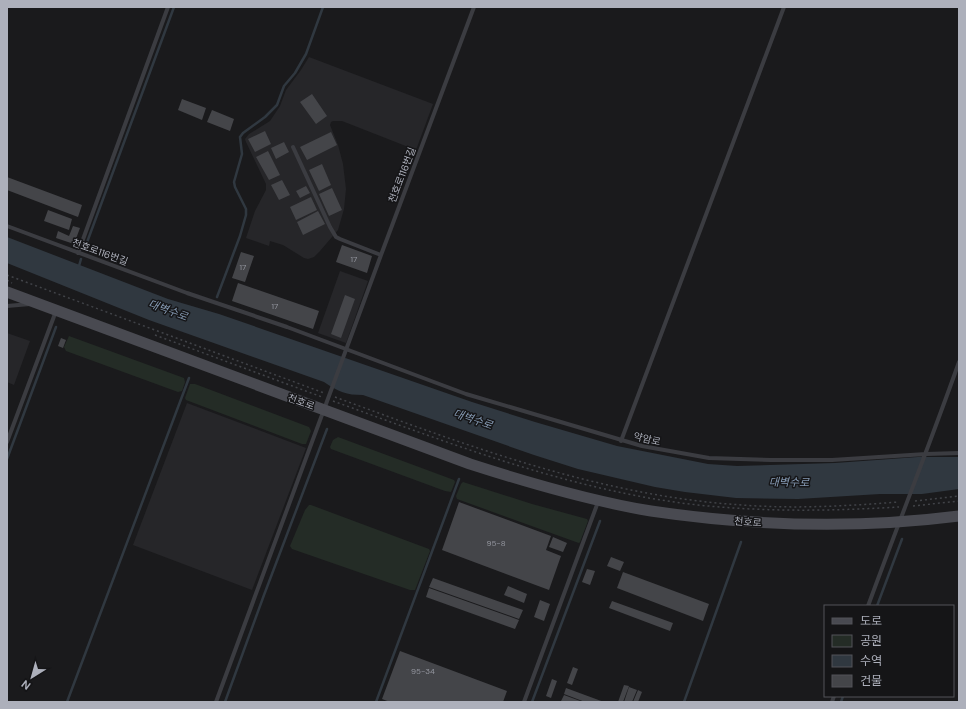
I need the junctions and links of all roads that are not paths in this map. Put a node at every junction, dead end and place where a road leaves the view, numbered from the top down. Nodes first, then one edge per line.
1 (168, 7) edge
2 (474, 7) edge
3 (784, 7) edge
4 (293, 147) dead end
5 (7, 226) edge
6 (78, 253) junction
7 (380, 255) junction
8 (7, 292) edge
9 (38, 304) junction
10 (7, 306) edge
11 (56, 310) junction
12 (346, 350) junction
13 (959, 362) edge
14 (324, 410) junction
15 (621, 441) junction
16 (7, 442) edge
17 (959, 454) edge
18 (926, 455) junction
19 (599, 500) junction
20 (959, 516) edge
21 (899, 521) junction
22 (868, 605) edge
23 (216, 702) edge
24 (524, 702) edge

1 - 6 lane
2 - 7 lane, 천호로116번길
3 - 15 lane
4 - 7 lane
5 - 6 lane, 천호로116번길
6 - 12 lane, 천호로116번길
7 - 12 lane, 천호로116번길
8 - 9 street, 천호로
9 - 10 lane
9 - 11 street, 천호로
11 - 14 street, 천호로
11 - 16 lane
12 - 14 lane, 천호로116번길
12 - 15 lane, 약암로
13 - 18 lane
14 - 19 street, 천호로
14 - 23 lane, 천호로116번길
15 - 18 lane, 약암로
17 - 18 lane, 약암로
18 - 21 lane
19 - 21 street, 천호로
19 - 24 lane
20 - 21 street, 천호로
21 - 22 lane

